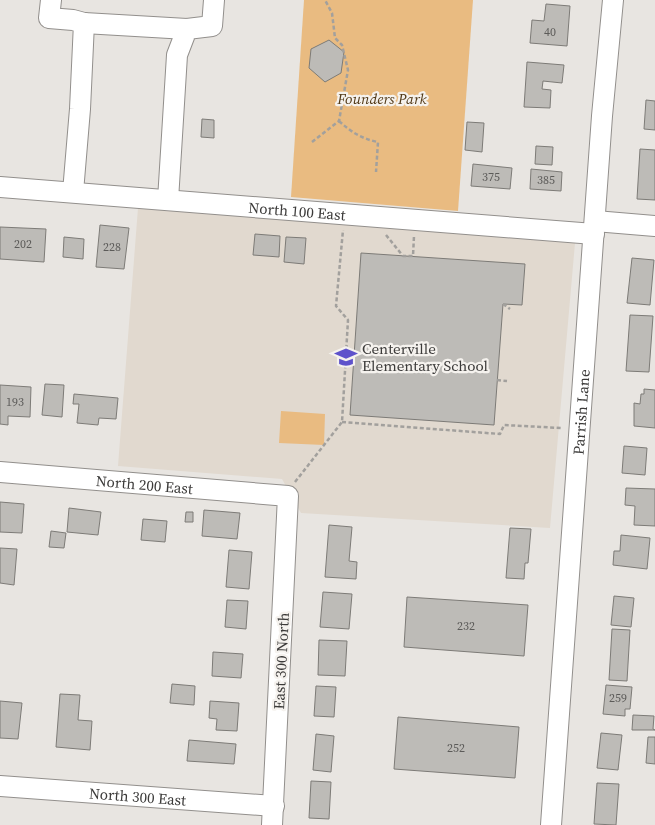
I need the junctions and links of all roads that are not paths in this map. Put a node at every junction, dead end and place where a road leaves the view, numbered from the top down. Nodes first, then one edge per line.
1 (51, 0) edge
2 (214, 0) edge
3 (612, 0) edge
4 (84, 23) junction
5 (187, 29) junction
6 (0, 187) edge
7 (73, 192) junction
8 (168, 200) junction
9 (655, 226) edge
10 (594, 227) junction
11 (0, 472) edge
12 (290, 492) joint
13 (0, 786) edge
14 (273, 816) edge
15 (551, 825) edge

1 - 4 street
2 - 5 street
3 - 10 street, Parrish Lane
4 - 5 street
4 - 7 street
5 - 8 street
6 - 7 street, North 100 East
7 - 8 street, North 100 East
8 - 10 street, North 100 East
9 - 10 street, North 100 East
10 - 15 street, Parrish Lane
11 - 12 street, North 200 East
12 - 14 street, East 300 North
13 - 14 street, North 300 East

